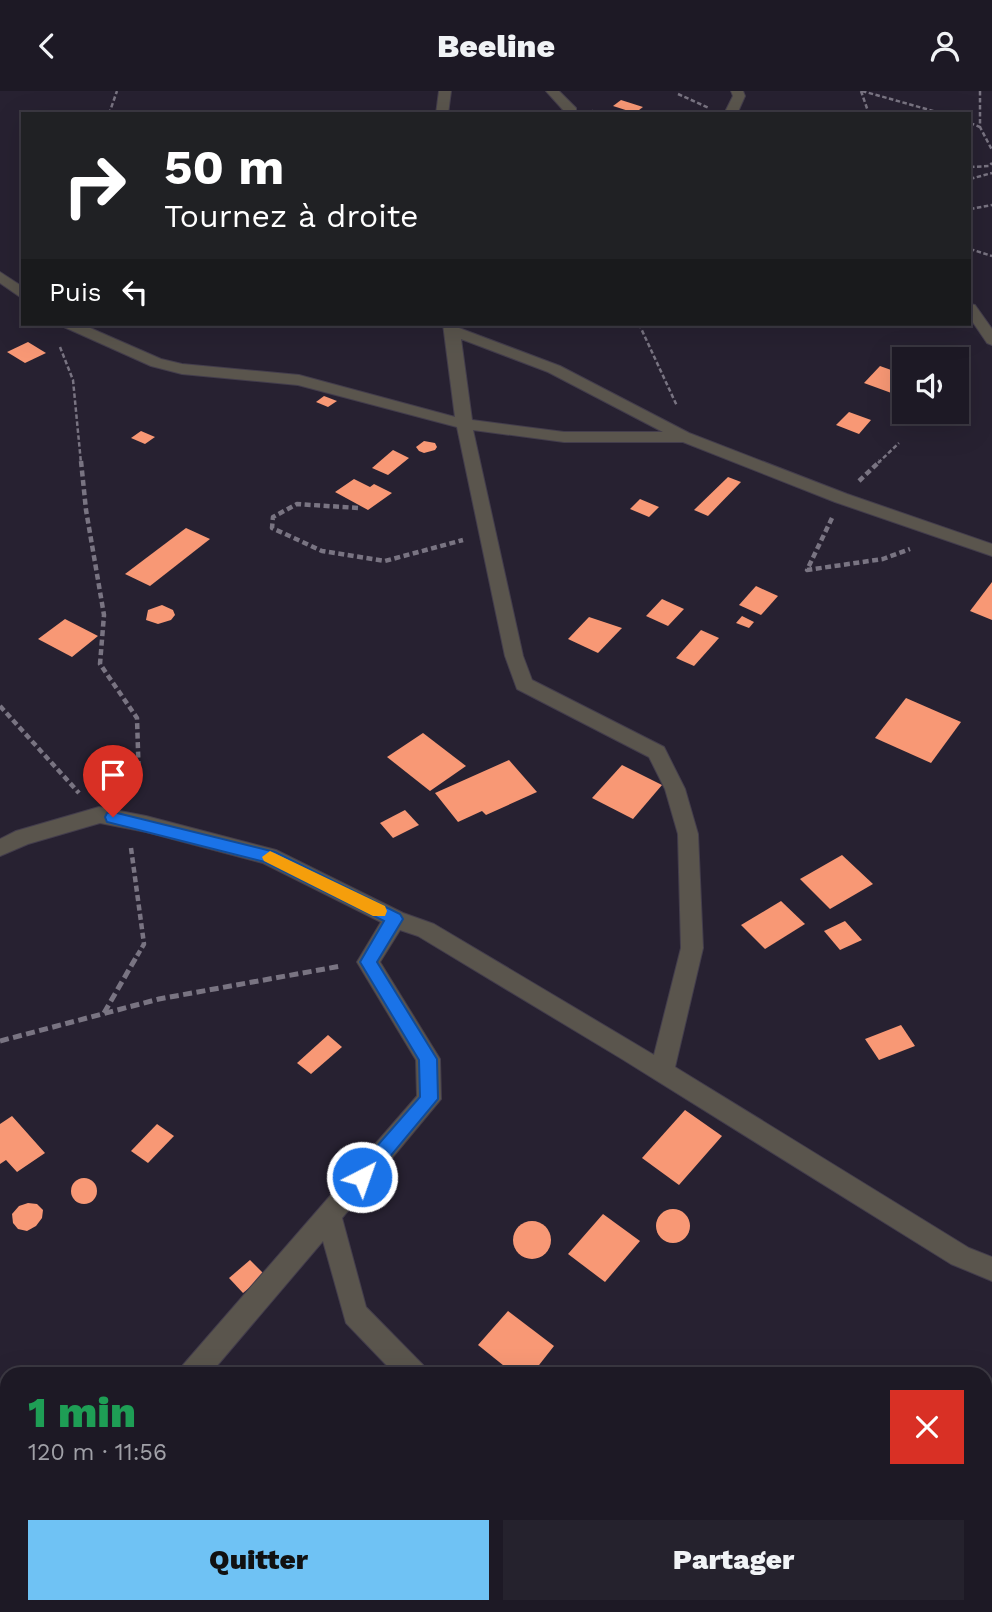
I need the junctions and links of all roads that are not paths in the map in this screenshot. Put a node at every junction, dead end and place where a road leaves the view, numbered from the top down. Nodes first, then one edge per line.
1 (445, 91) edge
2 (552, 91) edge
3 (737, 91) edge
4 (442, 112) edge
5 (570, 112) edge
6 (731, 112) edge
7 (0, 276) edge
8 (21, 293) edge
9 (971, 310) edge
10 (73, 326) edge
11 (451, 327) edge
12 (992, 341) edge
13 (464, 424) junction
14 (685, 437) junction
15 (992, 550) edge
16 (0, 848) edge
17 (394, 919) junction
18 (662, 1071) junction
19 (329, 1215) junction
20 (992, 1269) edge
21 (198, 1367) edge
22 (407, 1367) edge

1 - 4 street
2 - 5 street
3 - 6 street
7 - 8 street
9 - 12 street
10 - 13 street
11 - 13 street
11 - 14 street
13 - 14 street
13 - 18 street
14 - 15 street
16 - 17 street
17 - 18 street
17 - 19 street
18 - 20 street
19 - 21 street
19 - 22 street

